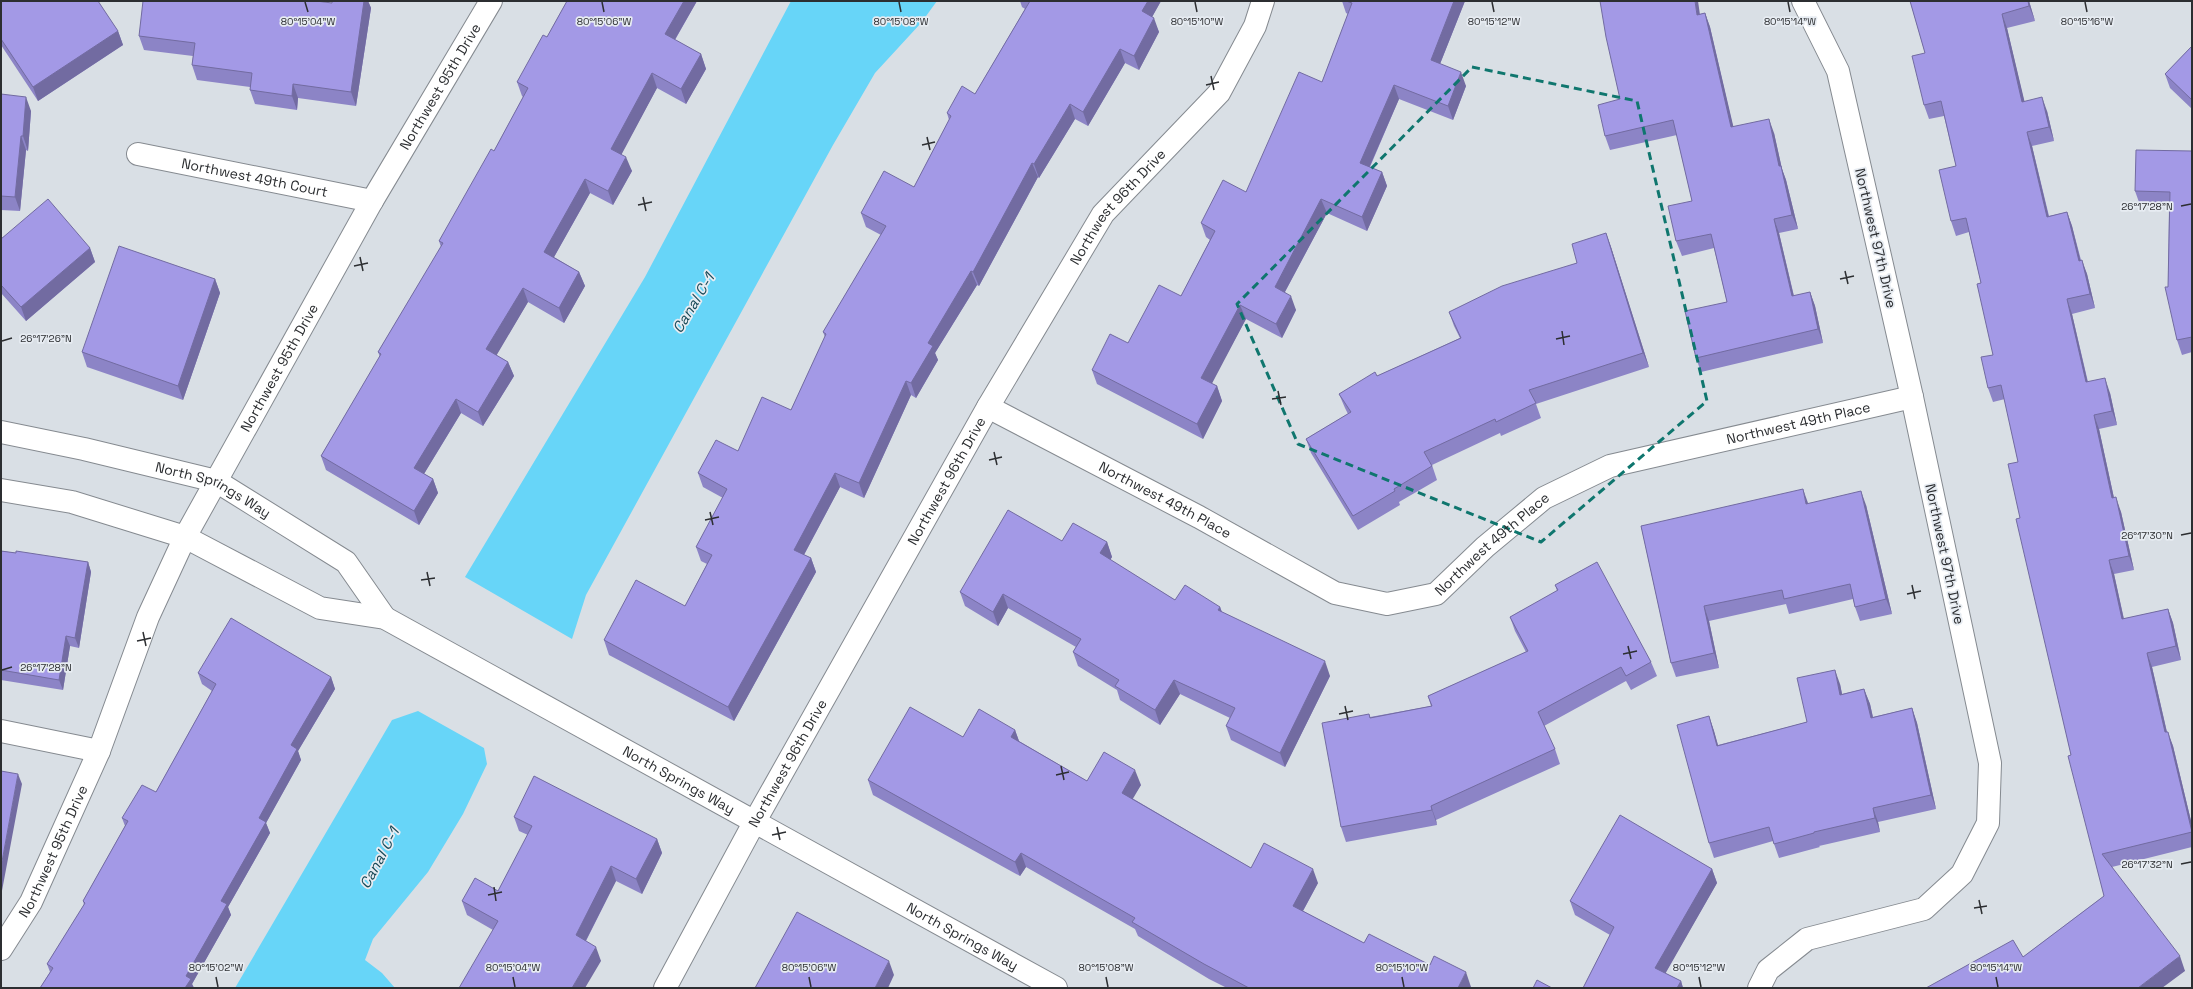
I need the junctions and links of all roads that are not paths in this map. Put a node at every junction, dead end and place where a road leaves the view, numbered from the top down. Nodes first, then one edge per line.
1 (491, 1) edge
2 (1263, 1) edge
3 (1803, 1) edge
4 (138, 154) dead end
5 (372, 201) junction
6 (1912, 397) junction
7 (988, 407) junction
8 (1, 432) edge
9 (216, 481) junction
10 (1, 490) edge
11 (185, 537) junction
12 (386, 618) junction
13 (1, 731) edge
14 (99, 751) junction
15 (755, 821) junction
16 (1, 949) edge
17 (665, 988) edge
18 (1056, 988) edge
19 (1759, 988) edge

1 - 5 street, Northwest 95th Drive
2 - 7 street, Northwest 96th Drive
3 - 6 street, Northwest 97th Drive
4 - 5 street, Northwest 49th Court
5 - 9 street, Northwest 95th Drive
6 - 7 street, Northwest 49th Place
6 - 19 street, Northwest 97th Drive
7 - 15 street, Northwest 96th Drive
8 - 9 street, North Springs Way
9 - 11 street, Northwest 95th Drive
9 - 12 street, North Springs Way
10 - 11 street, North Springs Way
11 - 12 street, North Springs Way
11 - 14 street, Northwest 95th Drive
12 - 15 street, North Springs Way
13 - 14 street
14 - 16 street, Northwest 95th Drive
15 - 17 street, Northwest 96th Drive
15 - 18 street, North Springs Way

